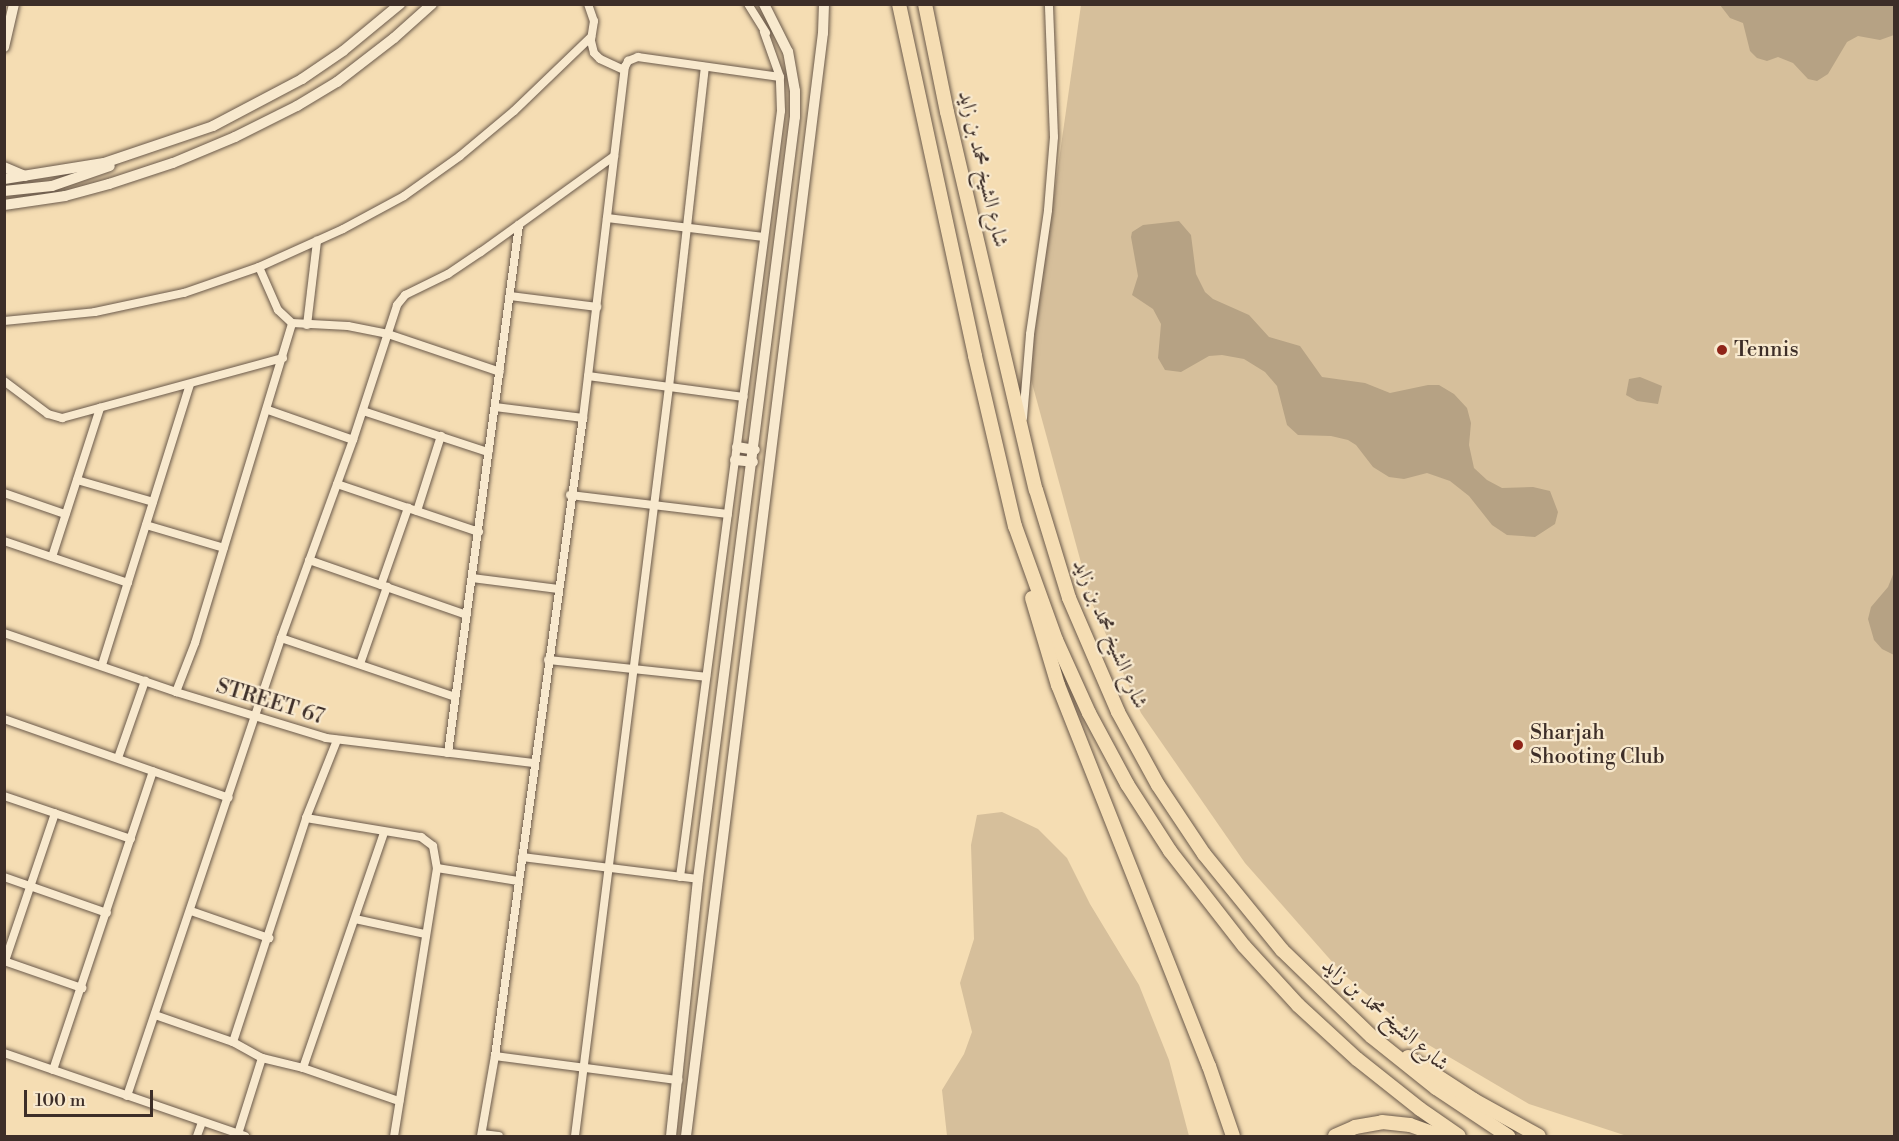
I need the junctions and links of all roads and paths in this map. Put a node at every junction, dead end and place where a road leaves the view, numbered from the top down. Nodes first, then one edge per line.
1 (14, 4) edge
2 (400, 4) edge
3 (432, 4) edge
4 (588, 4) edge
5 (748, 4) edge
6 (764, 4) edge
7 (824, 4) edge
8 (899, 4) edge
9 (925, 4) edge
10 (1049, 4) edge
11 (764, 32) junction
12 (591, 37) junction
13 (783, 40) junction
14 (4, 47) edge
15 (705, 67) junction
16 (624, 70) junction
17 (780, 77) junction
18 (131, 155) junction
19 (614, 156) junction
20 (4, 167) edge
21 (32, 177) junction
22 (4, 179) edge
23 (4, 191) edge
24 (4, 205) edge
25 (607, 218) junction
26 (519, 225) junction
27 (687, 228) junction
28 (764, 237) junction
29 (317, 241) junction
30 (259, 267) junction
31 (510, 296) junction
32 (597, 307) junction
33 (4, 321) edge
34 (292, 322) junction
35 (307, 324) junction
36 (388, 334) junction
37 (283, 358) junction
38 (500, 372) junction
39 (588, 376) junction
40 (5, 381) edge
41 (190, 385) junction
42 (669, 387) junction
43 (744, 397) junction
44 (495, 407) junction
45 (100, 408) junction
46 (268, 410) junction
47 (363, 411) junction
48 (583, 418) junction
49 (1022, 430) junction
50 (441, 436) junction
51 (352, 440) junction
52 (737, 447) junction
53 (755, 450) junction
54 (488, 452) junction
55 (735, 460) junction
56 (753, 462) junction
57 (77, 480) junction
58 (337, 484) junction
59 (4, 493) edge
60 (570, 495) junction
61 (153, 502) junction
62 (654, 505) junction
63 (408, 508) junction
64 (417, 511) junction
65 (65, 514) junction
66 (728, 514) junction
67 (146, 525) junction
68 (1015, 526) junction
69 (478, 532) junction
70 (4, 541) edge
71 (224, 548) junction
72 (52, 557) junction
73 (309, 560) junction
74 (472, 578) junction
75 (128, 583) junction
76 (384, 586) junction
77 (558, 589) junction
78 (466, 615) junction
79 (4, 633) edge
80 (281, 638) junction
81 (549, 660) junction
82 (360, 664) junction
83 (102, 665) junction
84 (633, 668) junction
85 (706, 677) junction
86 (145, 681) junction
87 (176, 692) junction
88 (455, 697) junction
89 (4, 718) edge
90 (255, 718) junction
91 (337, 740) junction
92 (448, 753) junction
93 (118, 758) junction
94 (534, 764) junction
95 (153, 771) junction
96 (4, 796) edge
97 (229, 798) junction
98 (55, 813) junction
99 (306, 818) junction
100 (384, 833) junction
101 (131, 839) junction
102 (522, 857) junction
103 (437, 868) junction
104 (606, 868) junction
105 (4, 877) edge
106 (680, 877) junction
107 (698, 879) junction
108 (518, 881) junction
109 (30, 886) junction
110 (191, 911) junction
111 (107, 913) junction
112 (355, 919) junction
113 (425, 934) junction
114 (269, 938) junction
115 (5, 961) edge
116 (82, 988) junction
117 (155, 1015) junction
118 (1371, 1036) junction
119 (233, 1042) junction
120 (4, 1053) edge
121 (495, 1056) junction
122 (262, 1058) junction
123 (303, 1068) junction
124 (584, 1069) junction
125 (53, 1070) junction
126 (678, 1080) junction
127 (127, 1095) junction
128 (399, 1101) junction
129 (202, 1122) junction
130 (242, 1135) edge
131 (481, 1135) edge
132 (197, 1137) edge
133 (394, 1137) edge
134 (499, 1137) edge
135 (574, 1137) edge
136 (671, 1137) edge
137 (686, 1137) edge
138 (1233, 1137) edge
139 (1335, 1137) edge
140 (1440, 1137) edge
141 (1459, 1137) edge
142 (1508, 1137) edge
143 (1539, 1137) edge

1 - 14 main road
2 - 18 main road
3 - 24 main road
4 - 12 street
5 - 11 street
6 - 13 main road
7 - 137 main road
8 - 68 highway
9 - 49 highway, شارع الشيخ محمد بن زايد
10 - 49 street
11 - 13 street
11 - 17 street
12 - 16 street
12 - 29 street
13 - 53 main road
15 - 16 street
15 - 17 street
15 - 27 street
16 - 19 street
17 - 28 street
18 - 21 main road
18 - 23 main road
19 - 25 street
19 - 26 street
20 - 21 main road
21 - 22 main road
25 - 27 street
25 - 32 street
26 - 31 street
26 - 36 street
27 - 28 street
27 - 42 street
28 - 43 street
29 - 30 street
29 - 35 street
30 - 33 street
30 - 34 street
31 - 32 street
31 - 38 street
32 - 39 street
34 - 35 street
34 - 37 street
35 - 36 street
36 - 38 street
36 - 47 street
37 - 41 street
37 - 46 street
38 - 44 street
39 - 42 street
39 - 48 street
40 - 45 street
41 - 45 street
41 - 61 street
42 - 43 street
42 - 62 street
43 - 52 street
44 - 48 street
44 - 54 street
45 - 57 street
46 - 51 street
46 - 71 street
47 - 50 street
47 - 51 street
48 - 60 street
49 - 118 highway, شارع الشيخ محمد بن زايد
50 - 54 street
50 - 64 street
51 - 58 street
52 - 53 main road
52 - 55 street
53 - 56 main road
54 - 69 street
55 - 56 main road
55 - 66 street
56 - 107 main road
57 - 61 street
57 - 65 street
58 - 63 street
58 - 73 street
59 - 65 street
60 - 62 street
60 - 77 street
61 - 67 street
62 - 66 street
62 - 84 street
63 - 64 street
63 - 76 street
64 - 69 street
65 - 72 street
66 - 85 street
67 - 71 street
67 - 75 street
68 - 138 highway
68 - 141 highway
69 - 74 street
70 - 72 street
71 - 87 street
72 - 75 street
73 - 76 street
73 - 80 street
74 - 77 street
74 - 78 street
75 - 83 street
76 - 78 street
76 - 82 street
77 - 81 street
78 - 88 street
79 - 83 street, STREET 67
80 - 82 street
80 - 90 street
81 - 84 street
81 - 94 street
82 - 88 street
83 - 86 street, STREET 67
84 - 85 street
84 - 104 street
85 - 106 street
86 - 87 street, STREET 67
86 - 93 street
87 - 90 street, STREET 67
88 - 92 street
89 - 93 street
90 - 91 street, STREET 67
90 - 97 street
91 - 92 street, STREET 67
91 - 99 street
92 - 94 street, STREET 67
93 - 95 street
94 - 102 street
95 - 97 street
95 - 101 street
96 - 98 street
97 - 110 street
98 - 101 street
98 - 109 street
99 - 100 street
99 - 114 street
100 - 103 street
100 - 112 street
101 - 111 street
102 - 104 street
102 - 108 street
103 - 108 street
103 - 113 street
104 - 106 street
104 - 124 street
105 - 109 street
106 - 107 street
107 - 126 main road
108 - 121 street
109 - 111 street
109 - 115 street
110 - 114 street
110 - 117 street
111 - 116 street
112 - 113 street
112 - 123 street
113 - 128 street
114 - 119 street
115 - 116 street
116 - 125 street
117 - 119 street
117 - 127 street
118 - 142 highway, شارع الشيخ محمد بن زايد
118 - 143 highway
119 - 122 street
120 - 125 street
121 - 124 street
121 - 131 street
122 - 123 street
122 - 130 street
123 - 128 street
124 - 126 street
124 - 135 street
125 - 127 street
126 - 136 main road
127 - 129 street
128 - 133 street
129 - 130 street
129 - 132 street
131 - 134 street
139 - 140 highway

